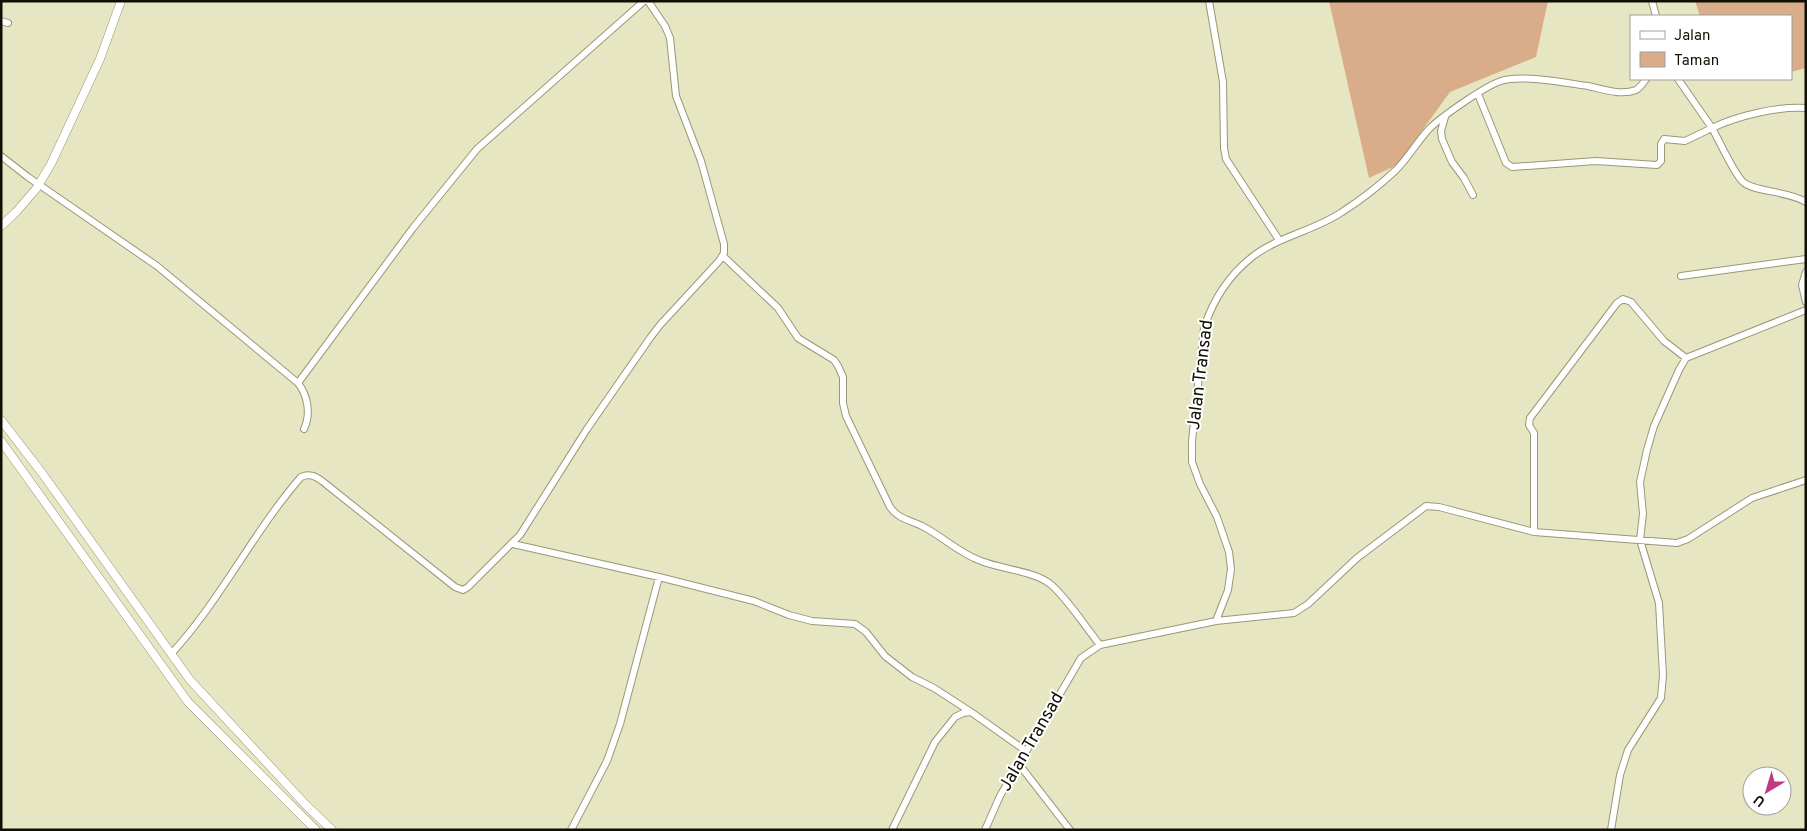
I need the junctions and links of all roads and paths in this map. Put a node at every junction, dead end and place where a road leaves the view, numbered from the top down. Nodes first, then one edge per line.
1 (121, 1) edge
2 (646, 1) edge
3 (1209, 1) edge
4 (1652, 1) edge
5 (1656, 15) edge
6 (1645, 80) edge
7 (1679, 80) edge
8 (1478, 94) junction
9 (1806, 108) edge
10 (1445, 117) junction
11 (1712, 128) junction
12 (1, 156) edge
13 (38, 184) junction
14 (1473, 195) dead end
15 (1806, 202) edge
16 (1, 226) edge
17 (1279, 240) junction
18 (723, 256) junction
19 (1806, 259) edge
20 (1806, 272) edge
21 (1681, 276) dead end
22 (1806, 302) edge
23 (1806, 310) edge
24 (1686, 358) junction
25 (298, 383) junction
26 (1, 420) edge
27 (304, 429) dead end
28 (1, 441) edge
29 (1806, 480) edge
30 (1534, 532) junction
31 (1640, 540) junction
32 (513, 544) junction
33 (659, 577) junction
34 (1216, 621) junction
35 (1100, 645) junction
36 (171, 654) junction
37 (972, 712) junction
38 (1026, 750) junction
39 (1018, 763) junction
40 (316, 830) edge
41 (332, 830) edge
42 (572, 830) edge
43 (892, 830) edge
44 (985, 830) edge
45 (1070, 830) edge
46 (1611, 830) edge

1 - 13 street
2 - 18 street
2 - 25 street
3 - 17 street
4 - 5 street
6 - 8 street, Jalan Transad
7 - 11 street
8 - 10 street, Jalan Transad
8 - 11 street
9 - 11 street
10 - 14 street
10 - 17 street, Jalan Transad
11 - 15 street
12 - 13 street
13 - 16 street
13 - 25 street
17 - 34 street, Jalan Transad
18 - 32 street
18 - 35 street
19 - 21 street
20 - 22 street
23 - 24 street
24 - 30 street
24 - 31 street
25 - 27 street
26 - 36 street
28 - 40 street
29 - 31 street
30 - 31 street
30 - 34 street
31 - 46 street
32 - 33 street
32 - 36 street
33 - 37 street
33 - 42 street
34 - 35 street, Jalan Transad
35 - 38 street, Jalan Transad
36 - 41 street
37 - 38 street
37 - 43 street
38 - 39 street, Jalan Transad
39 - 44 street, Jalan Transad
39 - 45 street

